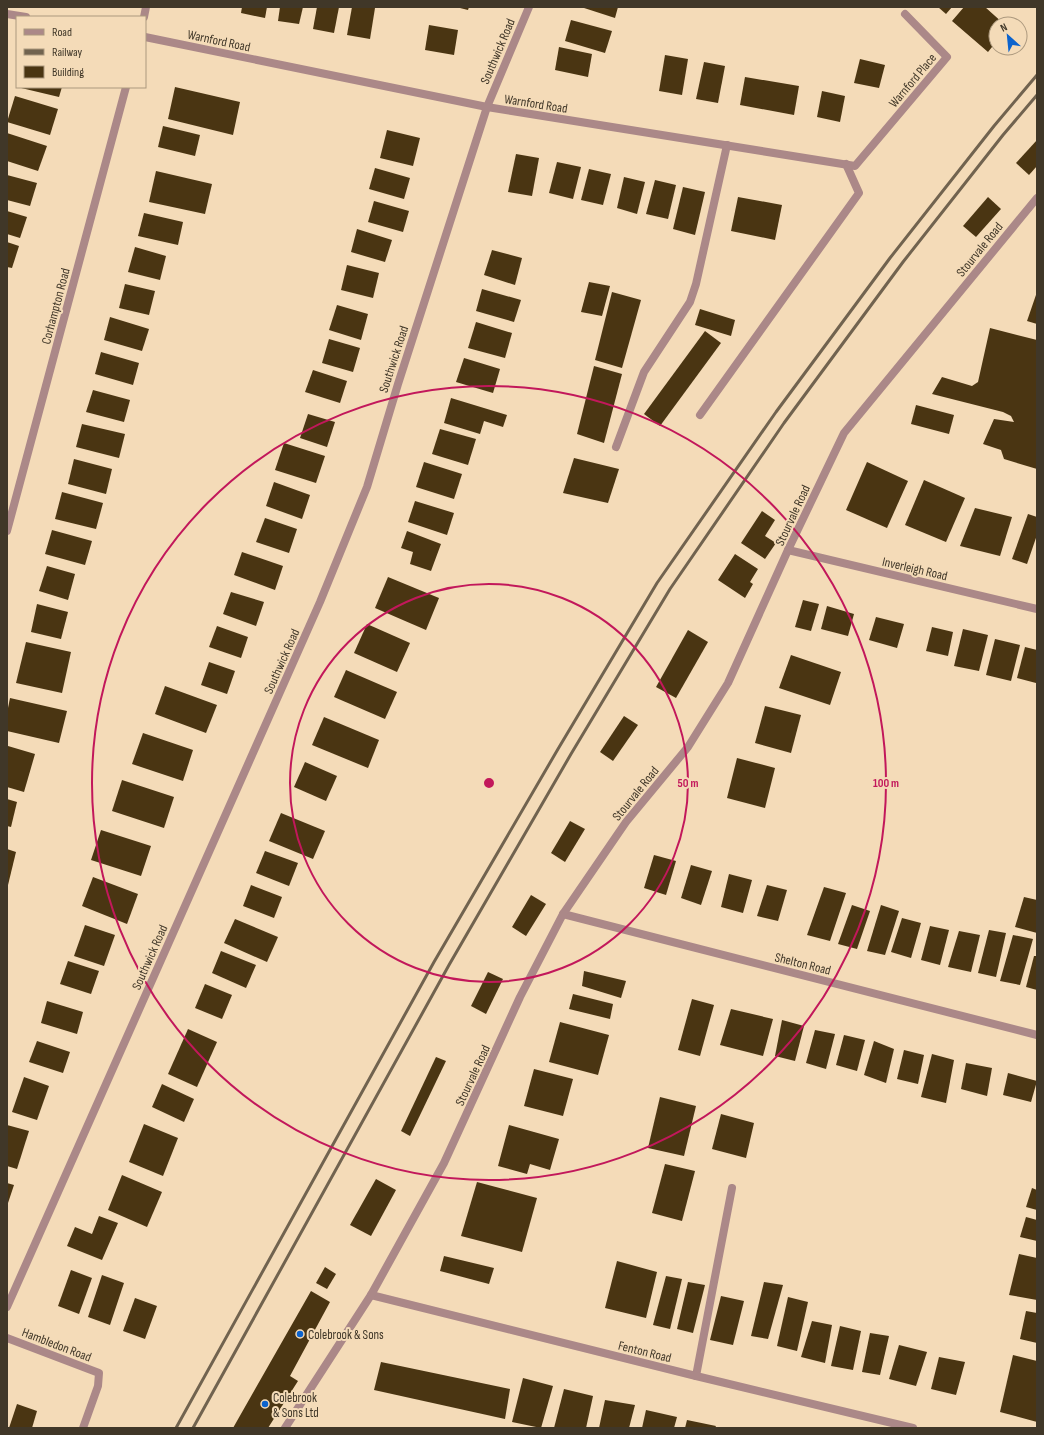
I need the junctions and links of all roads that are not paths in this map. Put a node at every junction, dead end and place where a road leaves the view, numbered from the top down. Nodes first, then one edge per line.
1 (529, 7) edge
2 (7, 14) edge
3 (905, 14) dead end
4 (20, 16) edge
5 (146, 37) edge
6 (126, 88) edge
7 (487, 107) junction
8 (727, 145) junction
9 (846, 164) junction
10 (855, 166) joint
11 (1037, 198) edge
12 (700, 415) dead end
13 (616, 447) dead end
14 (7, 532) edge
15 (788, 550) junction
16 (1037, 609) edge
17 (563, 914) junction
18 (1037, 1036) edge
19 (732, 1188) dead end
20 (371, 1295) junction
21 (7, 1307) edge
22 (7, 1338) edge
23 (696, 1376) junction
24 (83, 1428) edge
25 (285, 1428) edge
26 (913, 1428) edge

1 - 7 street, Southwick Road
2 - 4 street
3 - 10 street, Warnford Place
5 - 7 street, Warnford Road
6 - 14 street, Corhampton Road
7 - 8 street, Warnford Road
7 - 21 street, Southwick Road
8 - 9 street, Warnford Road
8 - 13 street
9 - 10 street, Warnford Road
9 - 12 street
11 - 15 street, Stourvale Road
15 - 16 street, Inverleigh Road
15 - 17 street, Stourvale Road
17 - 18 street, Shelton Road
17 - 20 street, Stourvale Road
19 - 23 street
20 - 23 street, Fenton Road
20 - 25 street, Stourvale Road
22 - 24 street, Hambledon Road
23 - 26 street, Fenton Road

